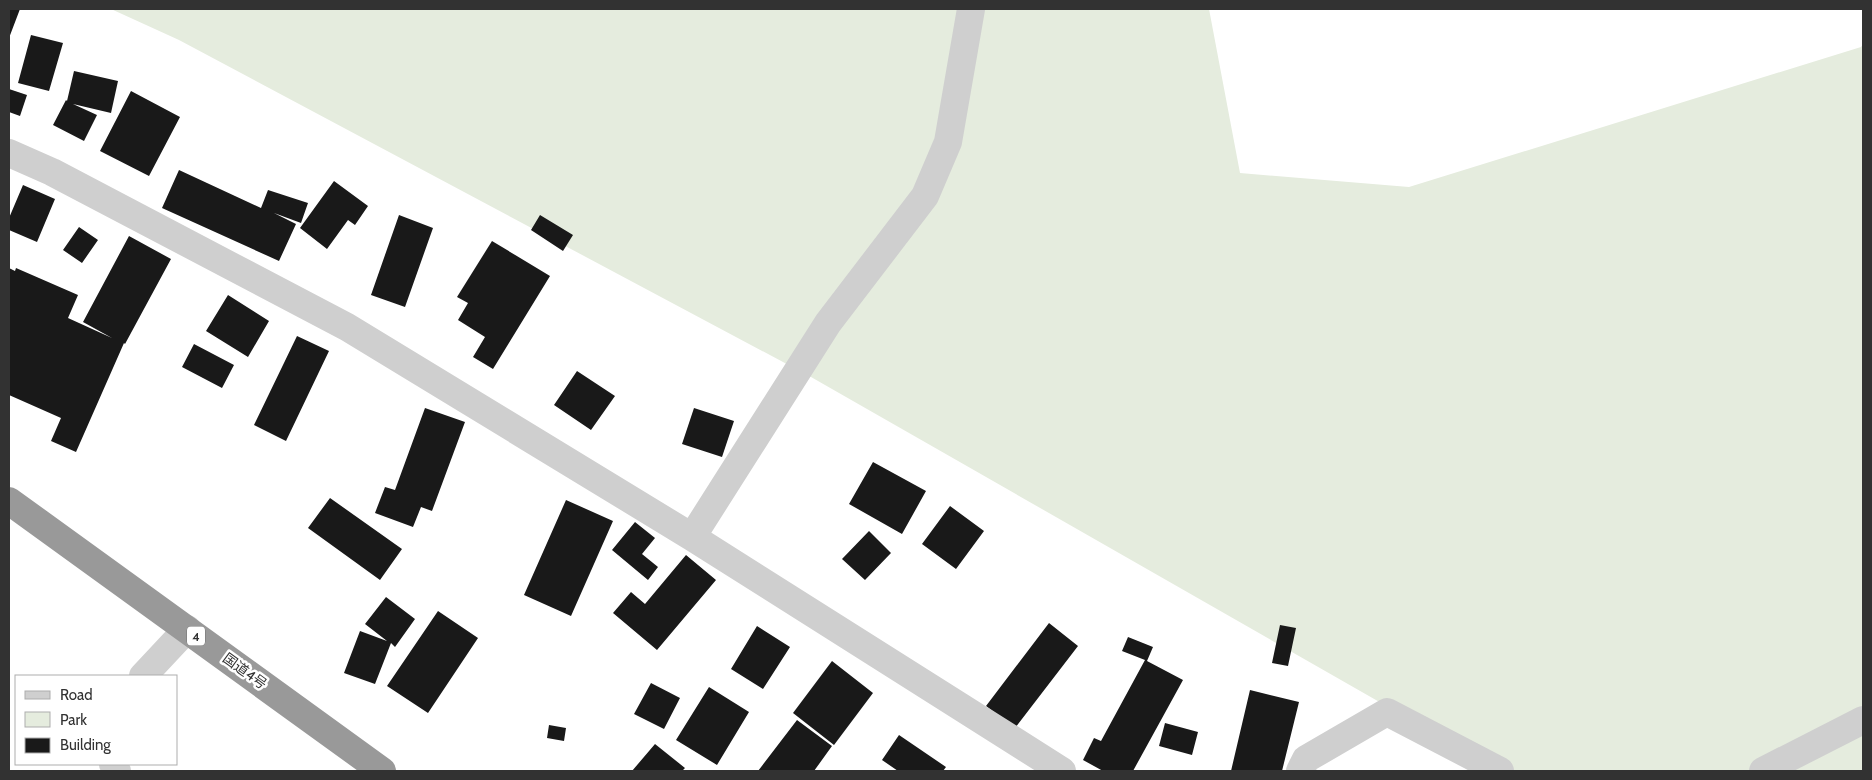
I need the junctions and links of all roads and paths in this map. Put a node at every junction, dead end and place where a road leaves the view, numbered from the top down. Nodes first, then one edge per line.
1 (971, 9) edge
2 (9, 153) edge
3 (9, 501) edge
4 (692, 537) junction
5 (187, 629) junction
6 (144, 675) edge
7 (1863, 720) edge
8 (382, 771) edge
9 (1062, 771) edge
10 (1300, 771) edge
11 (1500, 771) edge
12 (1763, 771) edge

1 - 4 street
2 - 4 street
3 - 5 highway, 国道4号 / 4
4 - 9 street
5 - 6 street
5 - 8 highway, 国道4号 / 4
7 - 12 street
10 - 11 street

